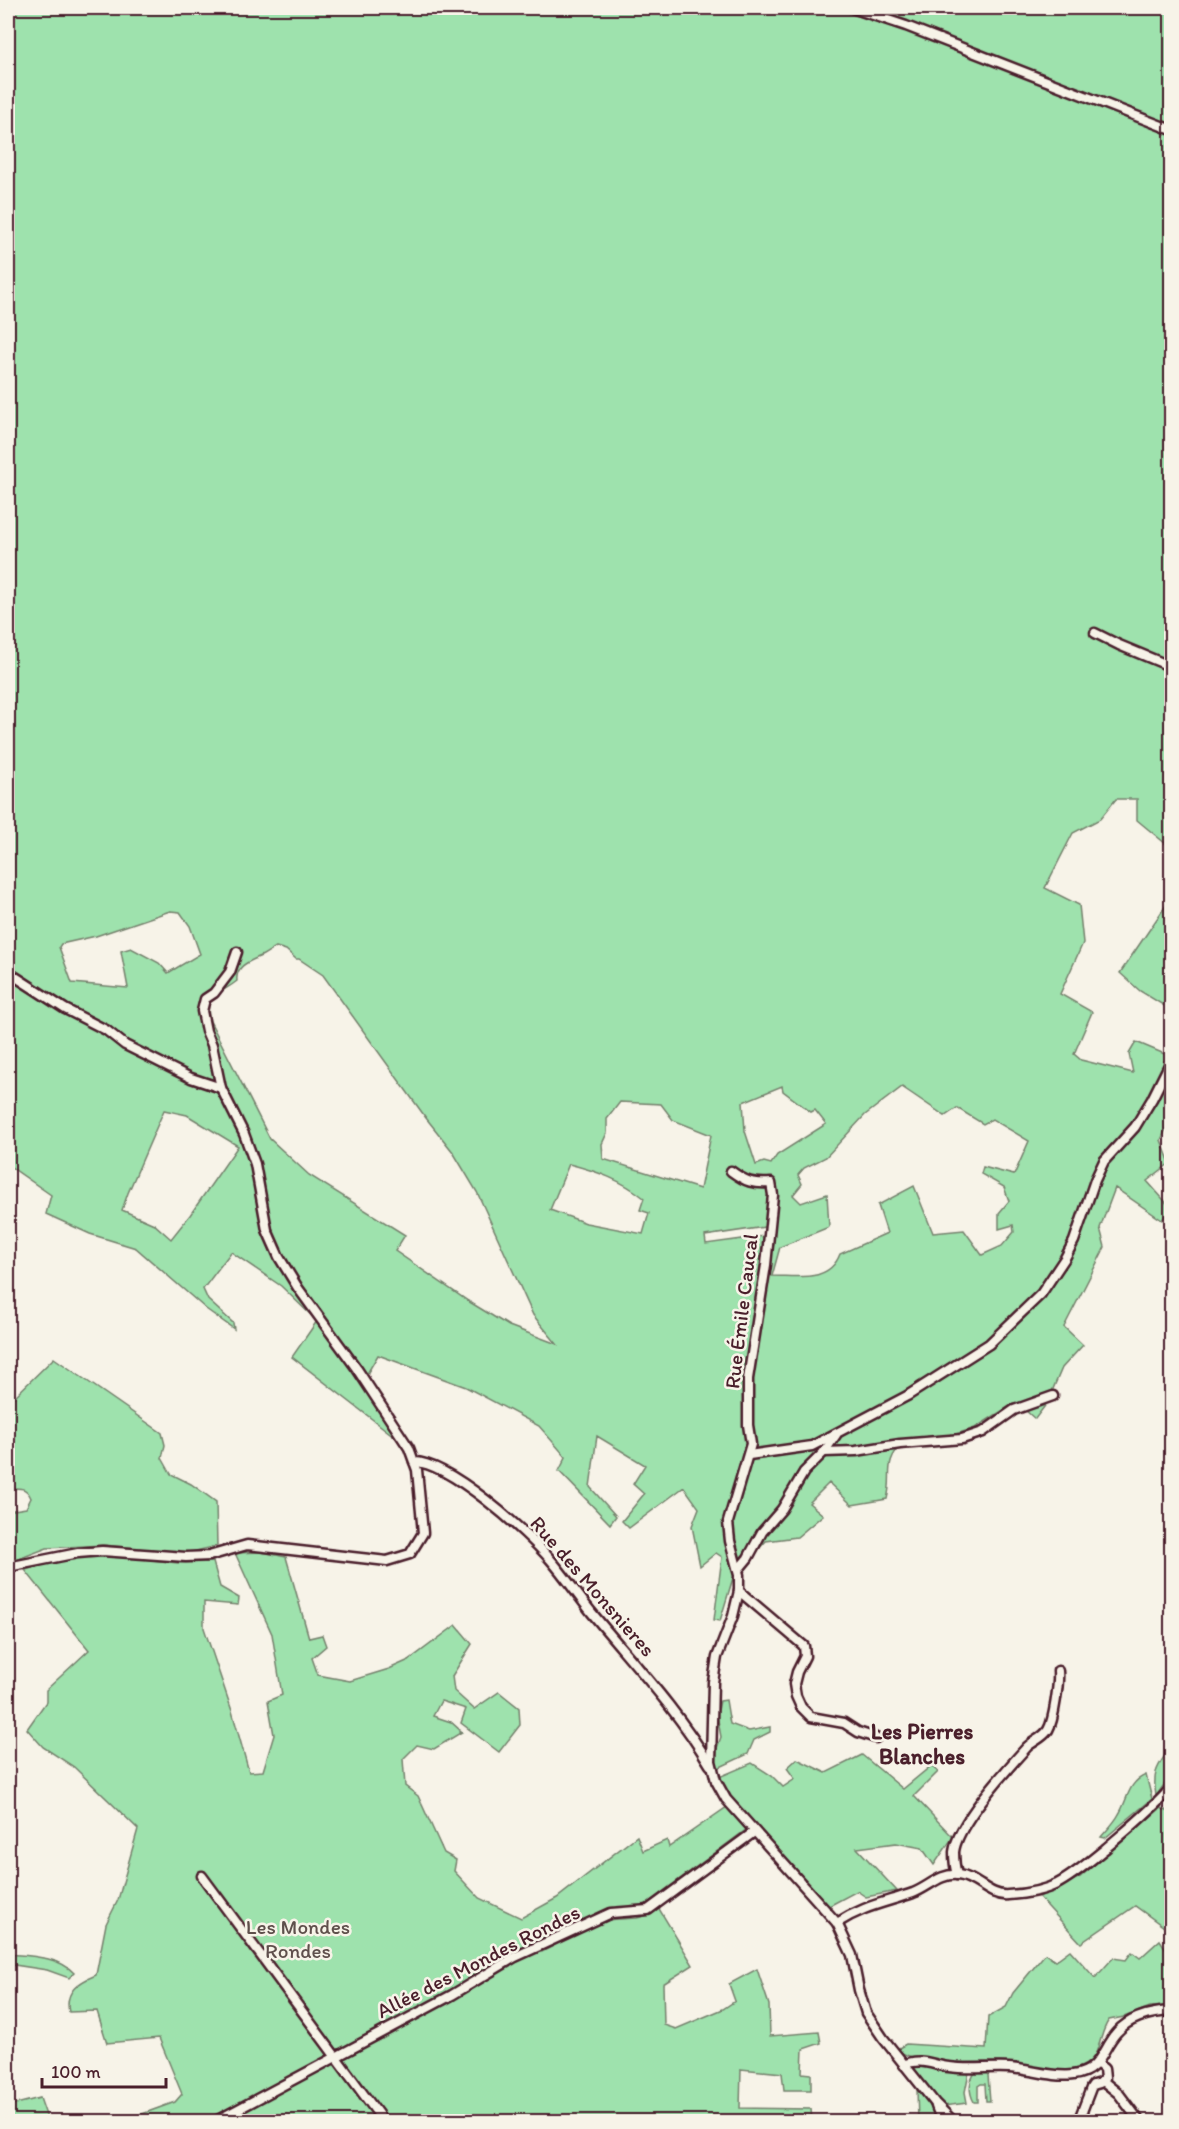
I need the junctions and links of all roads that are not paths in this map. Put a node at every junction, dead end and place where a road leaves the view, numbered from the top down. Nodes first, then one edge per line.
1 (852, 8) edge
2 (1172, 130) edge
3 (1095, 633) dead end
4 (1172, 667) edge
5 (237, 952) dead end
6 (8, 972) edge
7 (1172, 1059) edge
8 (222, 1088) junction
9 (731, 1171) dead end
10 (1053, 1396) dead end
11 (838, 1432) junction
12 (824, 1452) junction
13 (749, 1455) junction
14 (414, 1462) junction
15 (8, 1567) edge
16 (738, 1570) junction
17 (739, 1591) junction
18 (1058, 1671) dead end
19 (876, 1738) dead end
20 (713, 1770) junction
21 (1172, 1787) edge
22 (754, 1832) junction
23 (957, 1875) junction
24 (202, 1876) dead end
25 (837, 1923) junction
26 (1172, 2011) edge
27 (334, 2056) junction
28 (1097, 2063) junction
29 (904, 2065) junction
30 (1084, 2072) junction
31 (1103, 2081) junction
32 (1093, 2085) junction
33 (934, 2103) junction
34 (214, 2121) edge
35 (384, 2121) edge
36 (942, 2121) edge
37 (954, 2121) edge
38 (1078, 2121) edge
39 (1140, 2121) edge

1 - 2 street
3 - 4 street
5 - 8 street
6 - 8 street
7 - 11 street
8 - 14 street
9 - 13 street, Rue Émile Caucal
10 - 12 street
11 - 12 street
11 - 13 street
12 - 16 street
13 - 16 street, Rue Émile Caucal
14 - 15 street
14 - 20 street, Rue des Monsnieres
16 - 17 street, Rue Émile Caucal
17 - 19 street
17 - 20 street, Rue Émile Caucal
18 - 23 street
20 - 22 street
21 - 23 street
22 - 25 street
22 - 27 street, Allée des Mondes Rondes
23 - 25 street
24 - 27 street
25 - 29 street
26 - 28 street
27 - 34 street, Allée des Mondes Rondes
27 - 35 street
28 - 30 street
28 - 31 street
29 - 30 street
29 - 33 street
30 - 32 street
31 - 32 street
31 - 39 street
32 - 38 street
33 - 36 street
33 - 37 street

